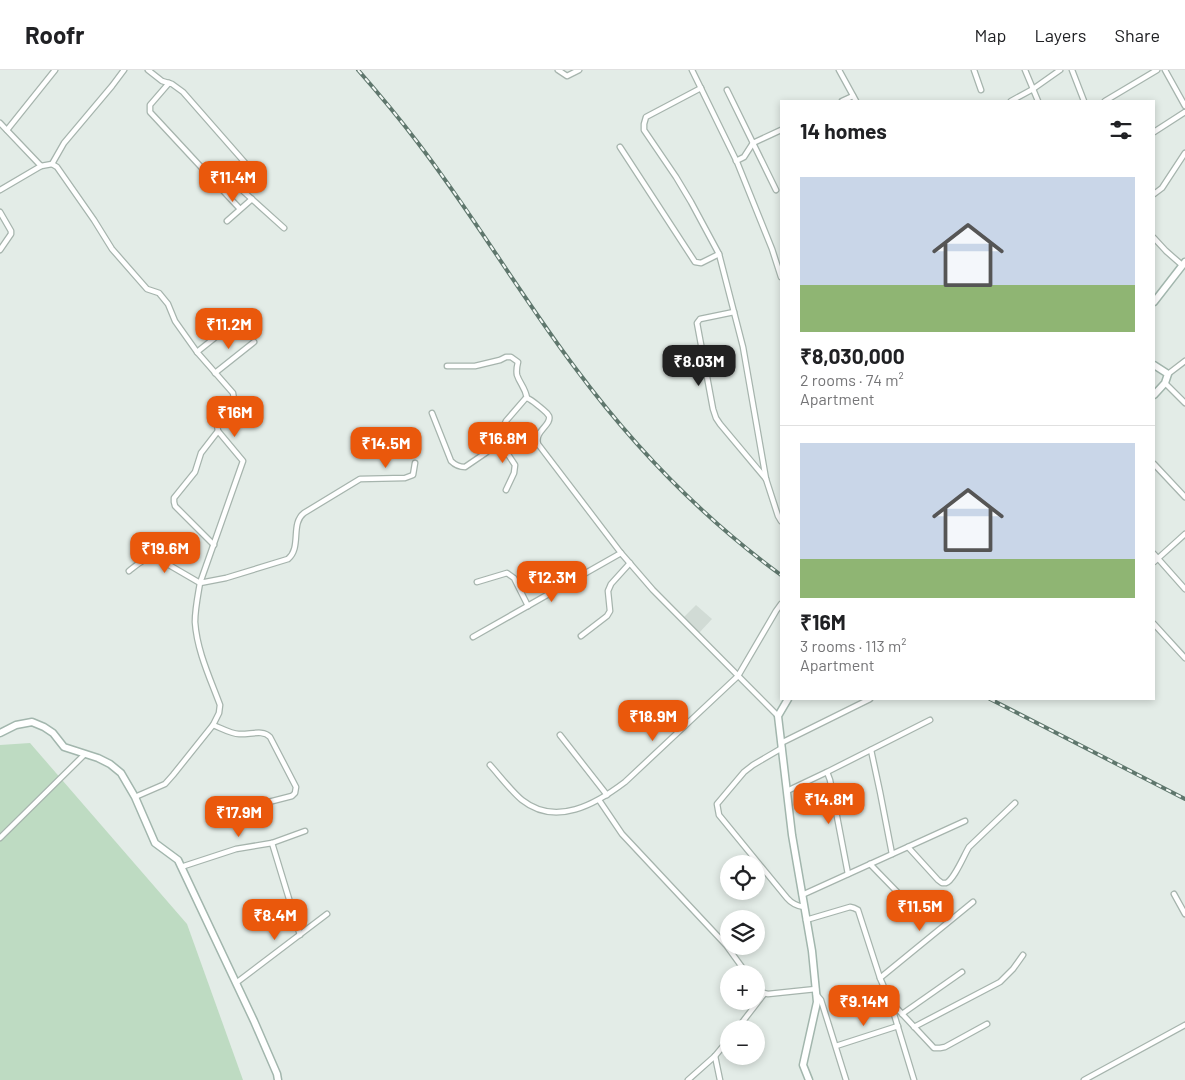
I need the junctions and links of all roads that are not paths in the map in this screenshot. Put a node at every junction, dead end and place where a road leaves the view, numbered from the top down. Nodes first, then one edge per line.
1 (55, 70) edge
2 (124, 70) edge
3 (148, 70) edge
4 (558, 70) edge
5 (579, 70) edge
6 (692, 70) edge
7 (839, 70) edge
8 (974, 70) edge
9 (1025, 70) edge
10 (1060, 70) edge
11 (1072, 70) edge
12 (1157, 70) edge
13 (1165, 70) edge
14 (169, 83) junction
15 (701, 88) junction
16 (1033, 89) junction
17 (728, 90) dead end
18 (981, 90) dead end
19 (854, 99) edge
20 (1013, 100) edge
21 (1038, 100) edge
22 (1084, 100) edge
23 (1107, 100) edge
24 (1185, 106) edge
25 (1185, 112) edge
26 (0, 123) edge
27 (7, 130) junction
28 (780, 130) edge
29 (1155, 131) edge
30 (753, 143) junction
31 (620, 147) dead end
32 (1185, 153) edge
33 (736, 161) junction
34 (52, 164) junction
35 (41, 166) junction
36 (0, 190) edge
37 (776, 190) dead end
38 (1155, 193) edge
39 (252, 198) junction
40 (240, 209) junction
41 (0, 212) edge
42 (227, 221) dead end
43 (284, 228) dead end
44 (1155, 239) edge
45 (0, 250) edge
46 (719, 254) junction
47 (1184, 263) edge
48 (780, 274) edge
49 (1155, 301) edge
50 (734, 312) junction
51 (237, 320) dead end
52 (254, 342) dead end
53 (197, 352) junction
54 (1185, 361) edge
55 (447, 366) dead end
56 (1155, 366) edge
57 (216, 373) junction
58 (1168, 374) junction
59 (1164, 383) junction
60 (1155, 394) edge
61 (527, 398) junction
62 (1185, 403) edge
63 (432, 413) dead end
64 (218, 431) junction
65 (498, 439) junction
66 (416, 463) dead end
67 (1155, 465) edge
68 (766, 479) junction
69 (506, 490) dead end
70 (1185, 497) edge
71 (780, 519) edge
72 (1185, 534) edge
73 (214, 545) junction
74 (621, 553) junction
75 (1156, 560) edge
76 (630, 564) junction
77 (129, 570) dead end
78 (477, 582) dead end
79 (200, 583) junction
80 (1185, 589) edge
81 (780, 605) edge
82 (528, 606) junction
83 (1155, 628) edge
84 (581, 636) dead end
85 (473, 637) dead end
86 (1185, 658) edge
87 (738, 676) junction
88 (787, 700) edge
89 (868, 700) edge
90 (778, 716) junction
91 (930, 720) dead end
92 (213, 725) junction
93 (0, 732) edge
94 (560, 735) dead end
95 (781, 746) junction
96 (871, 750) junction
97 (85, 754) junction
98 (490, 765) dead end
99 (827, 772) junction
100 (787, 791) junction
101 (607, 795) junction
102 (134, 797) junction
103 (599, 800) junction
104 (1015, 803) dead end
105 (257, 804) dead end
106 (965, 821) dead end
107 (305, 831) dead end
108 (0, 838) edge
109 (272, 843) junction
110 (908, 847) junction
111 (892, 854) junction
112 (870, 864) junction
113 (181, 868) junction
114 (848, 874) junction
115 (1174, 894) dead end
116 (802, 895) junction
117 (904, 899) dead end
118 (973, 902) dead end
119 (804, 907) junction
120 (326, 914) dead end
121 (1185, 914) edge
122 (806, 920) junction
123 (300, 935) junction
124 (1022, 955) dead end
125 (740, 965) edge
126 (962, 972) dead end
127 (880, 978) junction
128 (236, 983) junction
129 (816, 992) junction
130 (765, 994) edge
131 (890, 1001) junction
132 (752, 1010) edge
133 (902, 1014) junction
134 (744, 1020) edge
135 (987, 1024) dead end
136 (1185, 1025) edge
137 (898, 1026) junction
138 (914, 1027) junction
139 (836, 1046) junction
140 (720, 1050) edge
141 (715, 1056) junction
142 (278, 1080) edge
143 (688, 1080) edge
144 (720, 1080) edge
145 (809, 1080) edge
146 (846, 1080) edge
147 (914, 1080) edge
148 (1085, 1080) edge

1 - 27 street
2 - 34 street
3 - 14 street
4 - 5 street
6 - 15 street
7 - 19 street
8 - 18 street
9 - 16 street
10 - 16 street
11 - 22 street
12 - 23 street
13 - 24 street
14 - 39 street
14 - 40 street
15 - 33 street
15 - 46 street
16 - 20 street
16 - 21 street
17 - 30 street
25 - 29 street
26 - 27 street
27 - 35 street
28 - 30 street
30 - 33 street
30 - 37 street
31 - 46 street
32 - 38 street
33 - 48 street
34 - 35 street
34 - 53 street
35 - 36 street
39 - 40 street
39 - 43 street
40 - 42 street
41 - 45 street
44 - 47 street
46 - 50 street
47 - 49 street
50 - 68 street
50 - 68 street
51 - 53 street
52 - 57 street
53 - 57 street
54 - 58 street
55 - 61 street
56 - 58 street
57 - 64 street
58 - 59 street
59 - 60 street
59 - 62 street
61 - 65 street
61 - 74 street
63 - 65 street
64 - 73 street
64 - 73 street
65 - 69 street
66 - 79 street
67 - 70 street
68 - 71 street
72 - 75 street
73 - 79 street
74 - 76 street
74 - 82 street
75 - 80 street
76 - 84 street
76 - 87 street
77 - 79 street
78 - 82 street
79 - 92 street
81 - 87 street
82 - 85 street
83 - 86 street
87 - 90 street
87 - 101 street
88 - 90 street
89 - 95 street
90 - 95 street
91 - 96 street
92 - 102 street
92 - 105 street
93 - 97 street
94 - 101 street
95 - 100 street
95 - 119 street
96 - 99 street
96 - 111 street
97 - 102 street
97 - 108 street
98 - 103 street
99 - 100 street
99 - 114 street
100 - 116 street
101 - 103 street
102 - 113 street
103 - 125 street
104 - 110 street
106 - 110 street
107 - 109 street
109 - 113 street
109 - 123 street
110 - 111 street
111 - 112 street
112 - 114 street
112 - 117 street
113 - 128 street
114 - 116 street
115 - 121 street
116 - 119 street
118 - 127 street
119 - 122 street
120 - 123 street
122 - 127 street
122 - 129 street
123 - 128 street
124 - 138 street
126 - 133 street
127 - 131 street
128 - 142 street
129 - 130 street
129 - 139 street
129 - 145 street
131 - 133 street
131 - 137 street
132 - 134 street
133 - 138 street
135 - 138 street
136 - 148 street
137 - 139 street
137 - 147 street
139 - 146 street
140 - 141 street
141 - 143 street
141 - 144 street

